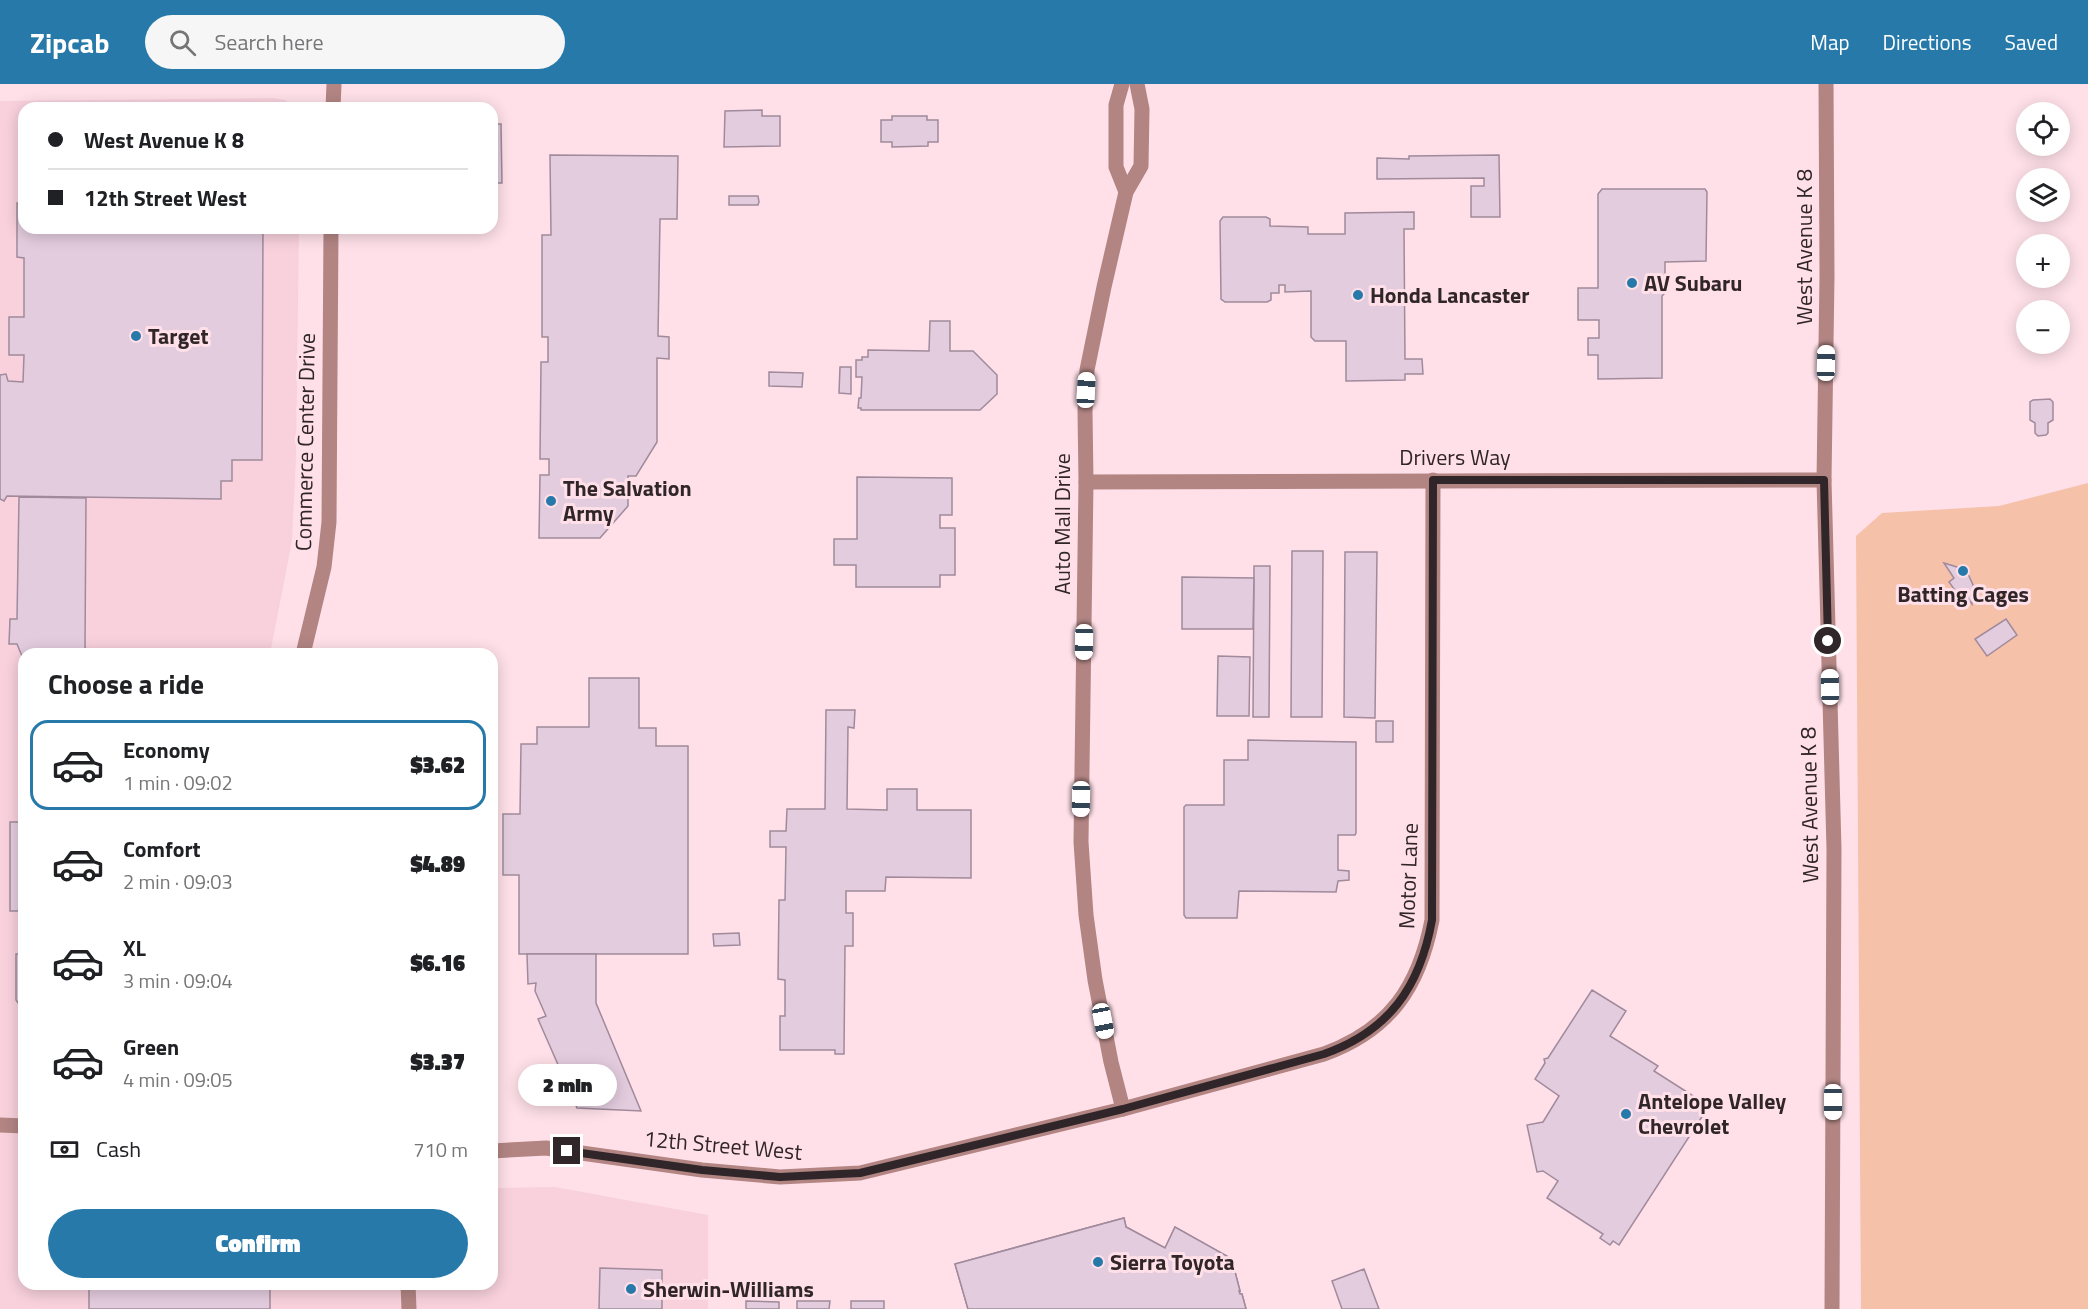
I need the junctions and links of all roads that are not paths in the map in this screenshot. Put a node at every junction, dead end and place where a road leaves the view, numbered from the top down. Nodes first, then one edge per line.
1 (334, 84) edge
2 (1122, 84) edge
3 (1137, 84) edge
4 (1826, 84) edge
5 (333, 102) edge
6 (1126, 192) junction
7 (331, 234) edge
8 (1433, 480) junction
9 (1824, 480) junction
10 (1086, 482) junction
11 (304, 648) edge
12 (1123, 1109) junction
13 (0, 1125) edge
14 (18, 1126) edge
15 (498, 1150) edge
16 (408, 1290) edge
17 (410, 1309) edge
18 (1832, 1309) edge

1 - 5 street
2 - 6 street
3 - 6 street, Auto Mall Drive
4 - 9 street, West Avenue K 8
6 - 10 street, Auto Mall Drive
7 - 11 street, Commerce Center Drive
8 - 9 street, Drivers Way
8 - 10 street, Drivers Way
8 - 12 street, Motor Lane
9 - 18 street, West Avenue K 8
10 - 12 street, Auto Mall Drive
12 - 15 street, 12th Street West
13 - 14 street
16 - 17 street

